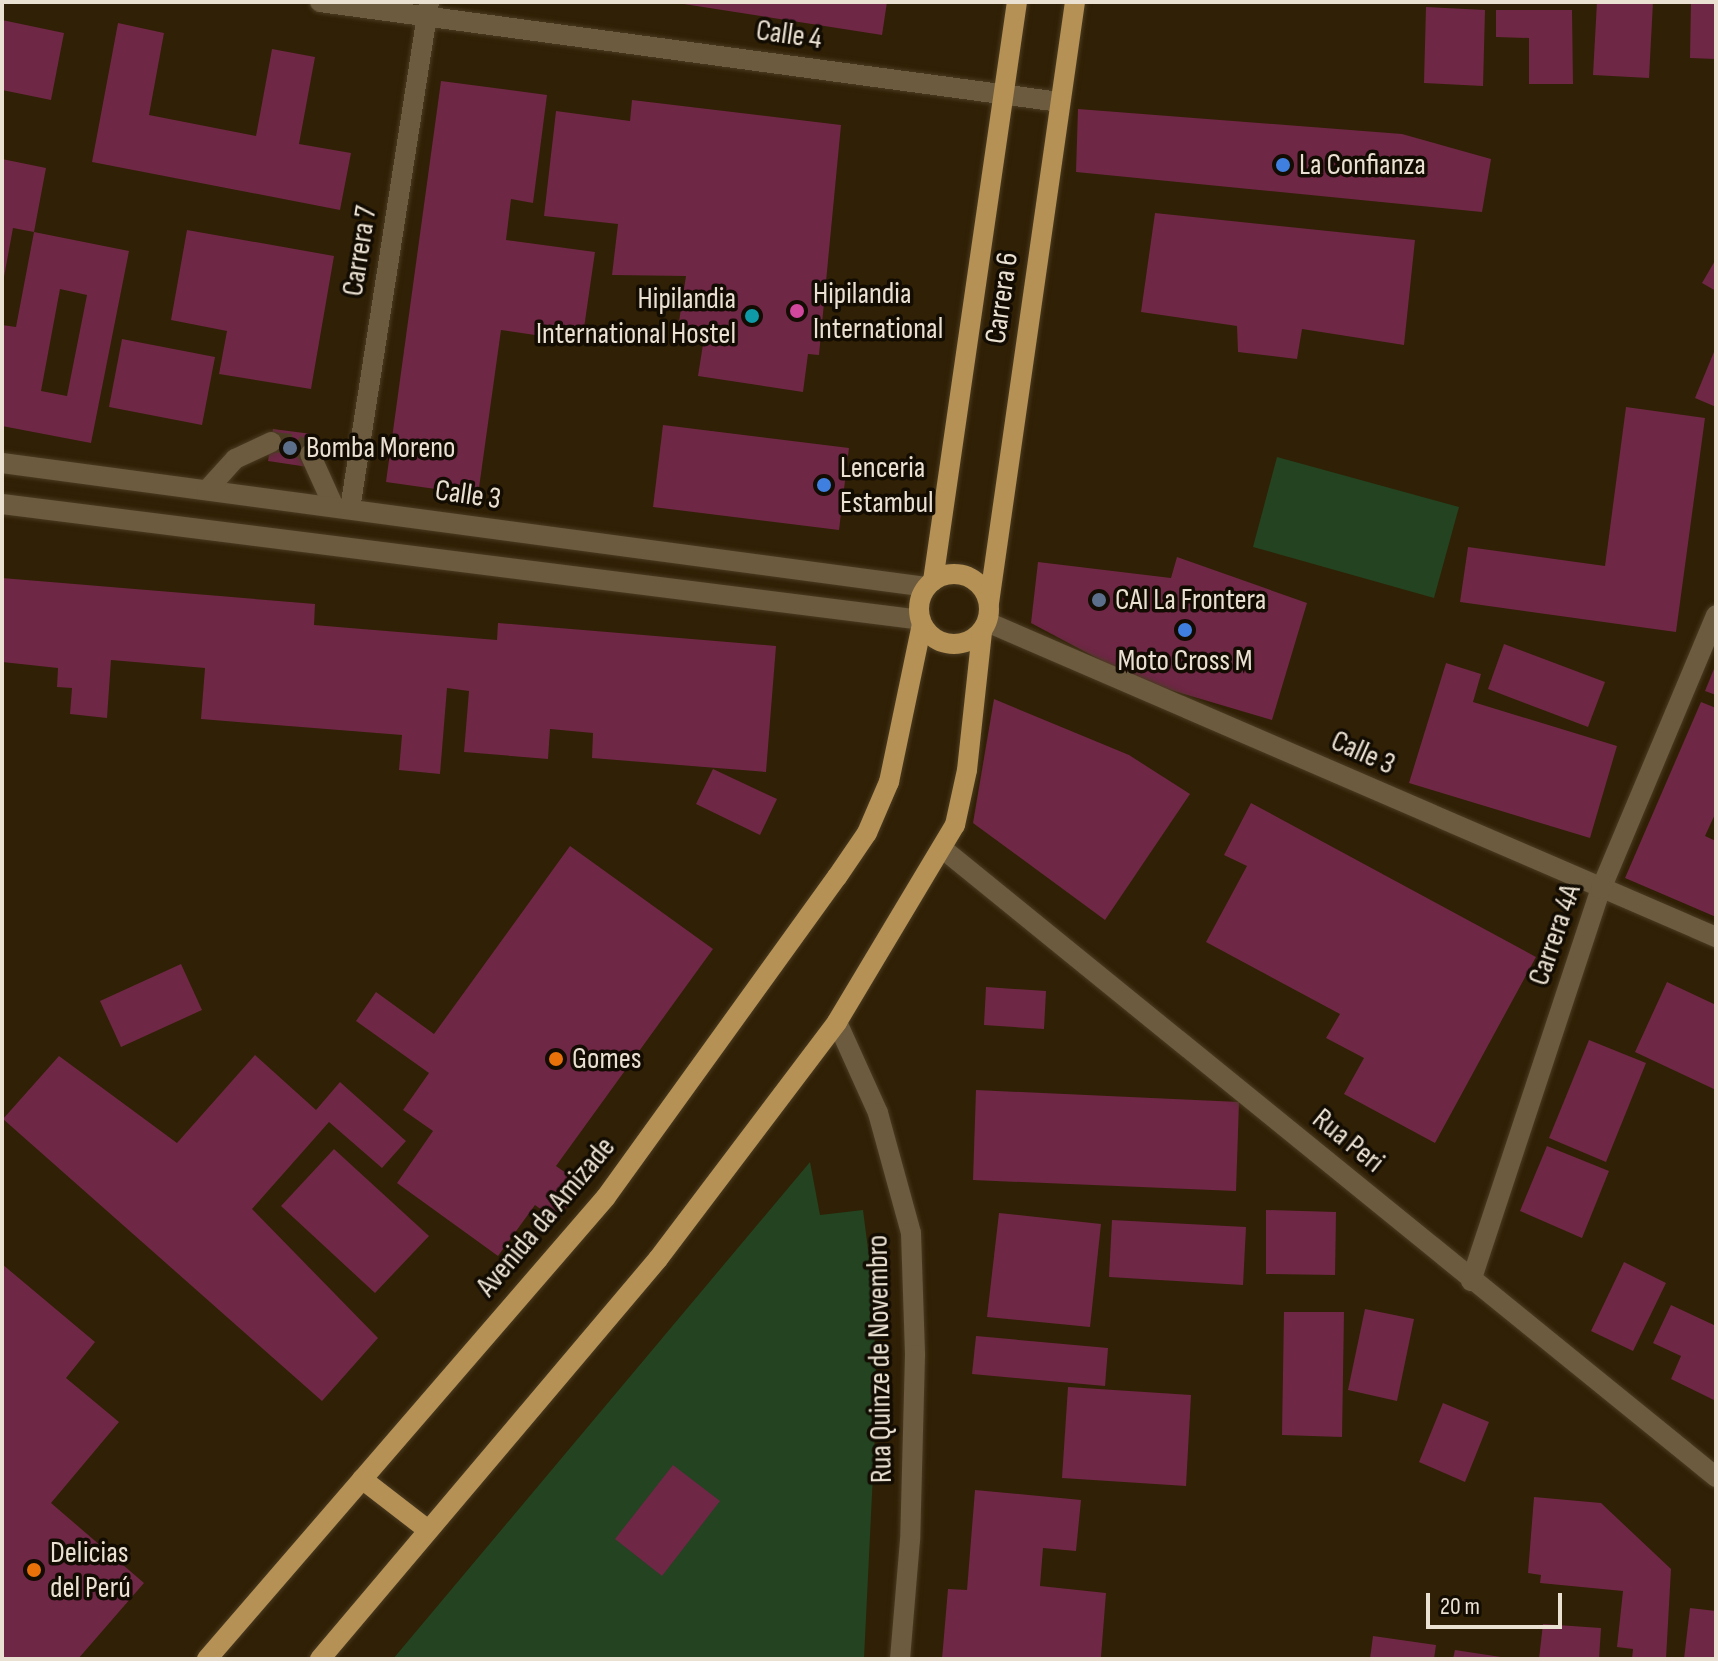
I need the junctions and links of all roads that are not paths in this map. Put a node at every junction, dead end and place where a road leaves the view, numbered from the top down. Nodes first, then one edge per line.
1 (320, 2) edge
2 (1017, 2) edge
3 (1075, 2) edge
4 (428, 9) edge
5 (1004, 95) junction
6 (1060, 102) junction
7 (271, 442) tunnel mouth
8 (310, 454) tunnel mouth
9 (2, 463) edge
10 (207, 490) junction
11 (2, 504) edge
12 (342, 508) junction
13 (929, 584) junction
14 (1716, 615) edge
15 (986, 619) junction
16 (922, 622) junction
17 (943, 849) junction
18 (1601, 889) junction
19 (1716, 937) edge
20 (837, 1022) junction
21 (1471, 1281) junction
22 (1716, 1477) edge
23 (362, 1479) junction
24 (428, 1530) junction
25 (207, 1659) edge
26 (320, 1659) edge
27 (900, 1659) edge

1 - 4 street, Calle 4
2 - 5 main road, Carrera 6
3 - 6 main road, Carrera 6
4 - 5 street, Calle 4
4 - 12 street, Carrera 7
5 - 6 street, Calle 4
5 - 13 main road, Carrera 6
6 - 15 main road, Carrera 6
7 - 10 street
8 - 12 street
9 - 10 street, Calle 3
10 - 12 street, Calle 3
11 - 16 street
12 - 13 street, Calle 3
13 - 15 main road
13 - 16 main road
14 - 18 street, Carrera 4A
15 - 16 main road
15 - 17 main road, Carrera 6
15 - 18 street, Calle 3
16 - 23 main road, Avenida da Amizade
17 - 20 main road
17 - 21 street, Rua Peri
18 - 19 street, Calle 3
18 - 21 street, Carrera 4A
20 - 24 main road
20 - 27 street, Rua Quinze de Novembro
21 - 22 street, Rua Peri
23 - 24 main road
23 - 25 main road, Avenida da Amizade
24 - 26 main road

